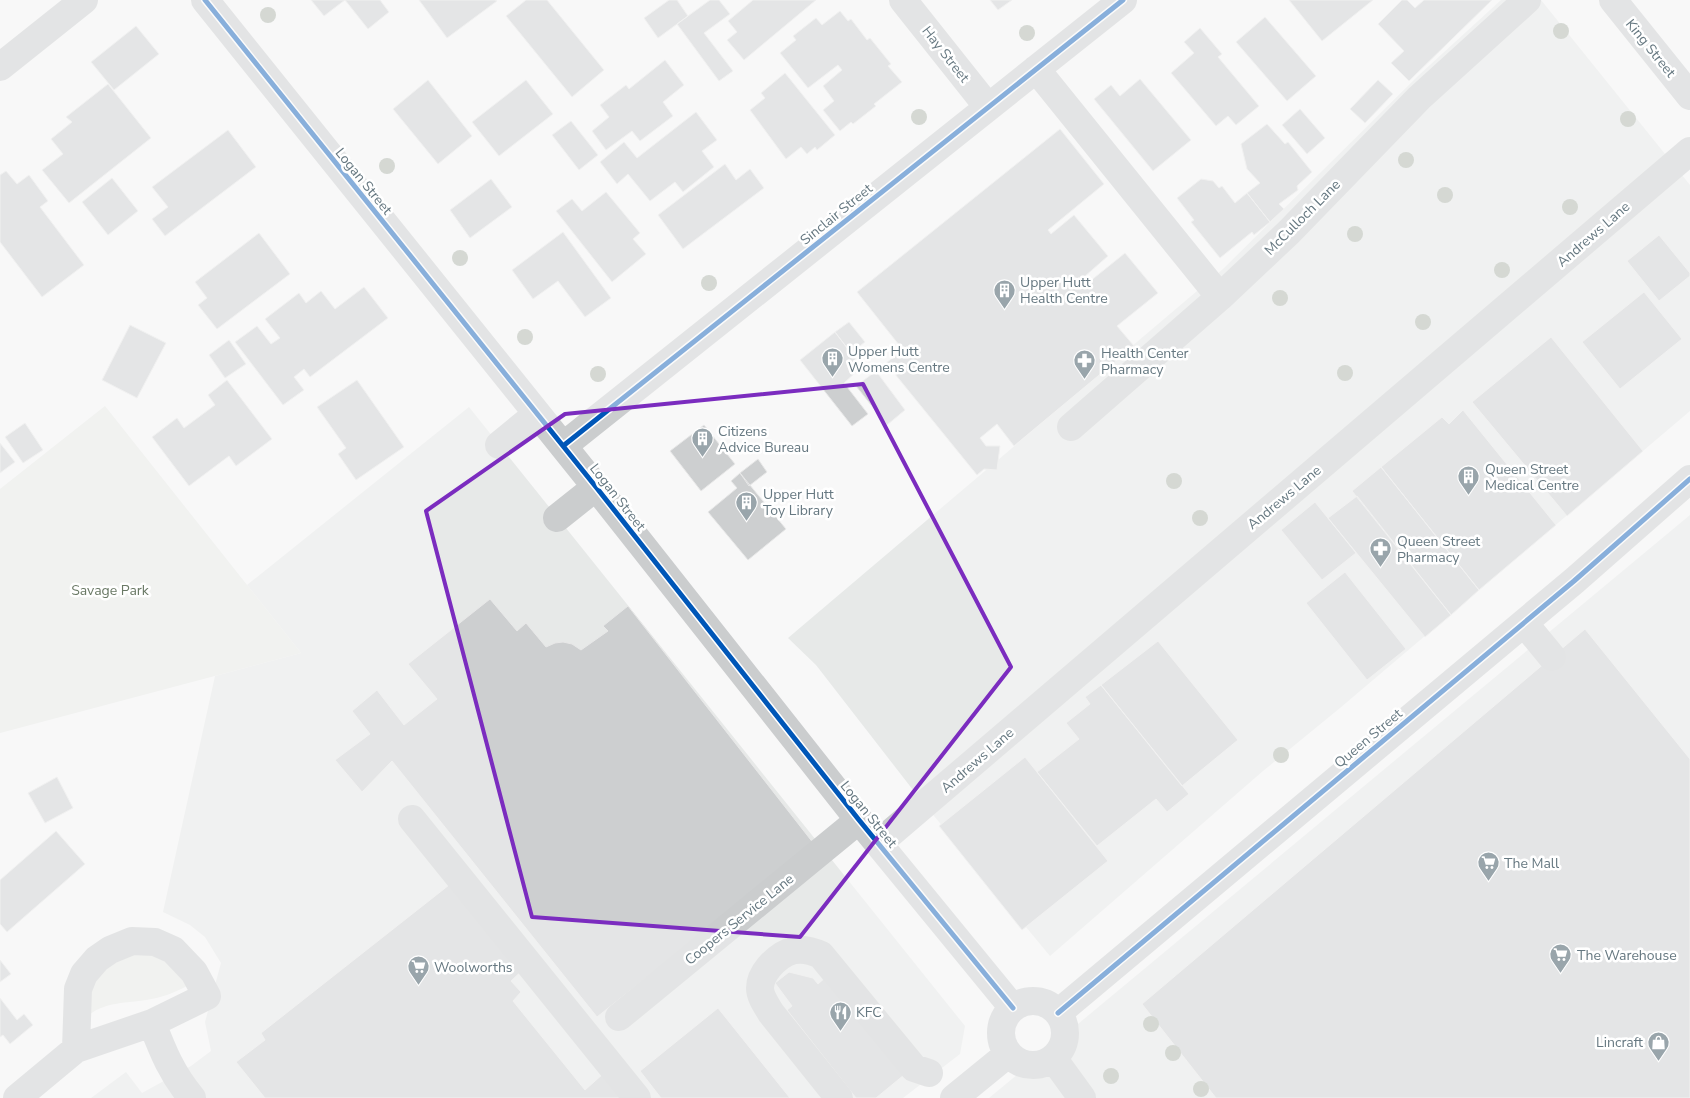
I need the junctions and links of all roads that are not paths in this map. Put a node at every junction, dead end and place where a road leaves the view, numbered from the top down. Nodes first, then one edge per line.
1 (84, 0) edge
2 (205, 0) edge
3 (903, 0) edge
4 (1123, 0) edge
5 (1528, 0) edge
6 (1613, 0) edge
7 (0, 67) edge
8 (1036, 69) junction
9 (1690, 96) edge
10 (988, 107) junction
11 (1690, 151) edge
12 (1220, 297) junction
13 (537, 414) junction
14 (1071, 427) dead end
15 (498, 445) dead end
16 (563, 446) junction
17 (596, 487) junction
18 (1686, 492) edge
19 (557, 518) dead end
20 (1524, 622) junction
21 (1552, 656) dead end
22 (412, 819) dead end
23 (859, 820) junction
24 (879, 844) junction
25 (1013, 1008) junction
26 (1058, 1013) junction
27 (619, 1017) dead end
28 (152, 1024) junction
29 (76, 1049) junction
30 (1008, 1054) junction
31 (1053, 1058) junction
32 (17, 1098) edge
33 (192, 1098) edge
34 (637, 1098) edge
35 (839, 1098) edge
36 (950, 1098) edge
37 (954, 1098) edge
38 (1082, 1098) edge

1 - 7 street
2 - 13 street, Logan Street
3 - 10 street, Hay Street
4 - 8 street, Sinclair Street
5 - 12 street, McCulloch Lane
6 - 9 street, King Street
8 - 10 street, Sinclair Street
8 - 12 street
10 - 16 street, Sinclair Street
11 - 24 street, Andrews Lane
12 - 14 street, McCulloch Lane
13 - 15 street
13 - 16 street, Logan Street
16 - 17 street, Logan Street
17 - 19 street
17 - 23 street, Logan Street
18 - 20 street, Queen Street
20 - 21 street
20 - 26 street, Queen Street
22 - 34 street
23 - 24 street, Logan Street
23 - 27 street, Coopers Service Lane
24 - 25 street, Logan Street
25 - 26 street
25 - 30 street
26 - 31 street
28 - 29 street
28 - 29 street
28 - 33 street
29 - 32 street
30 - 31 street
30 - 37 street
31 - 38 street
35 - 36 street

